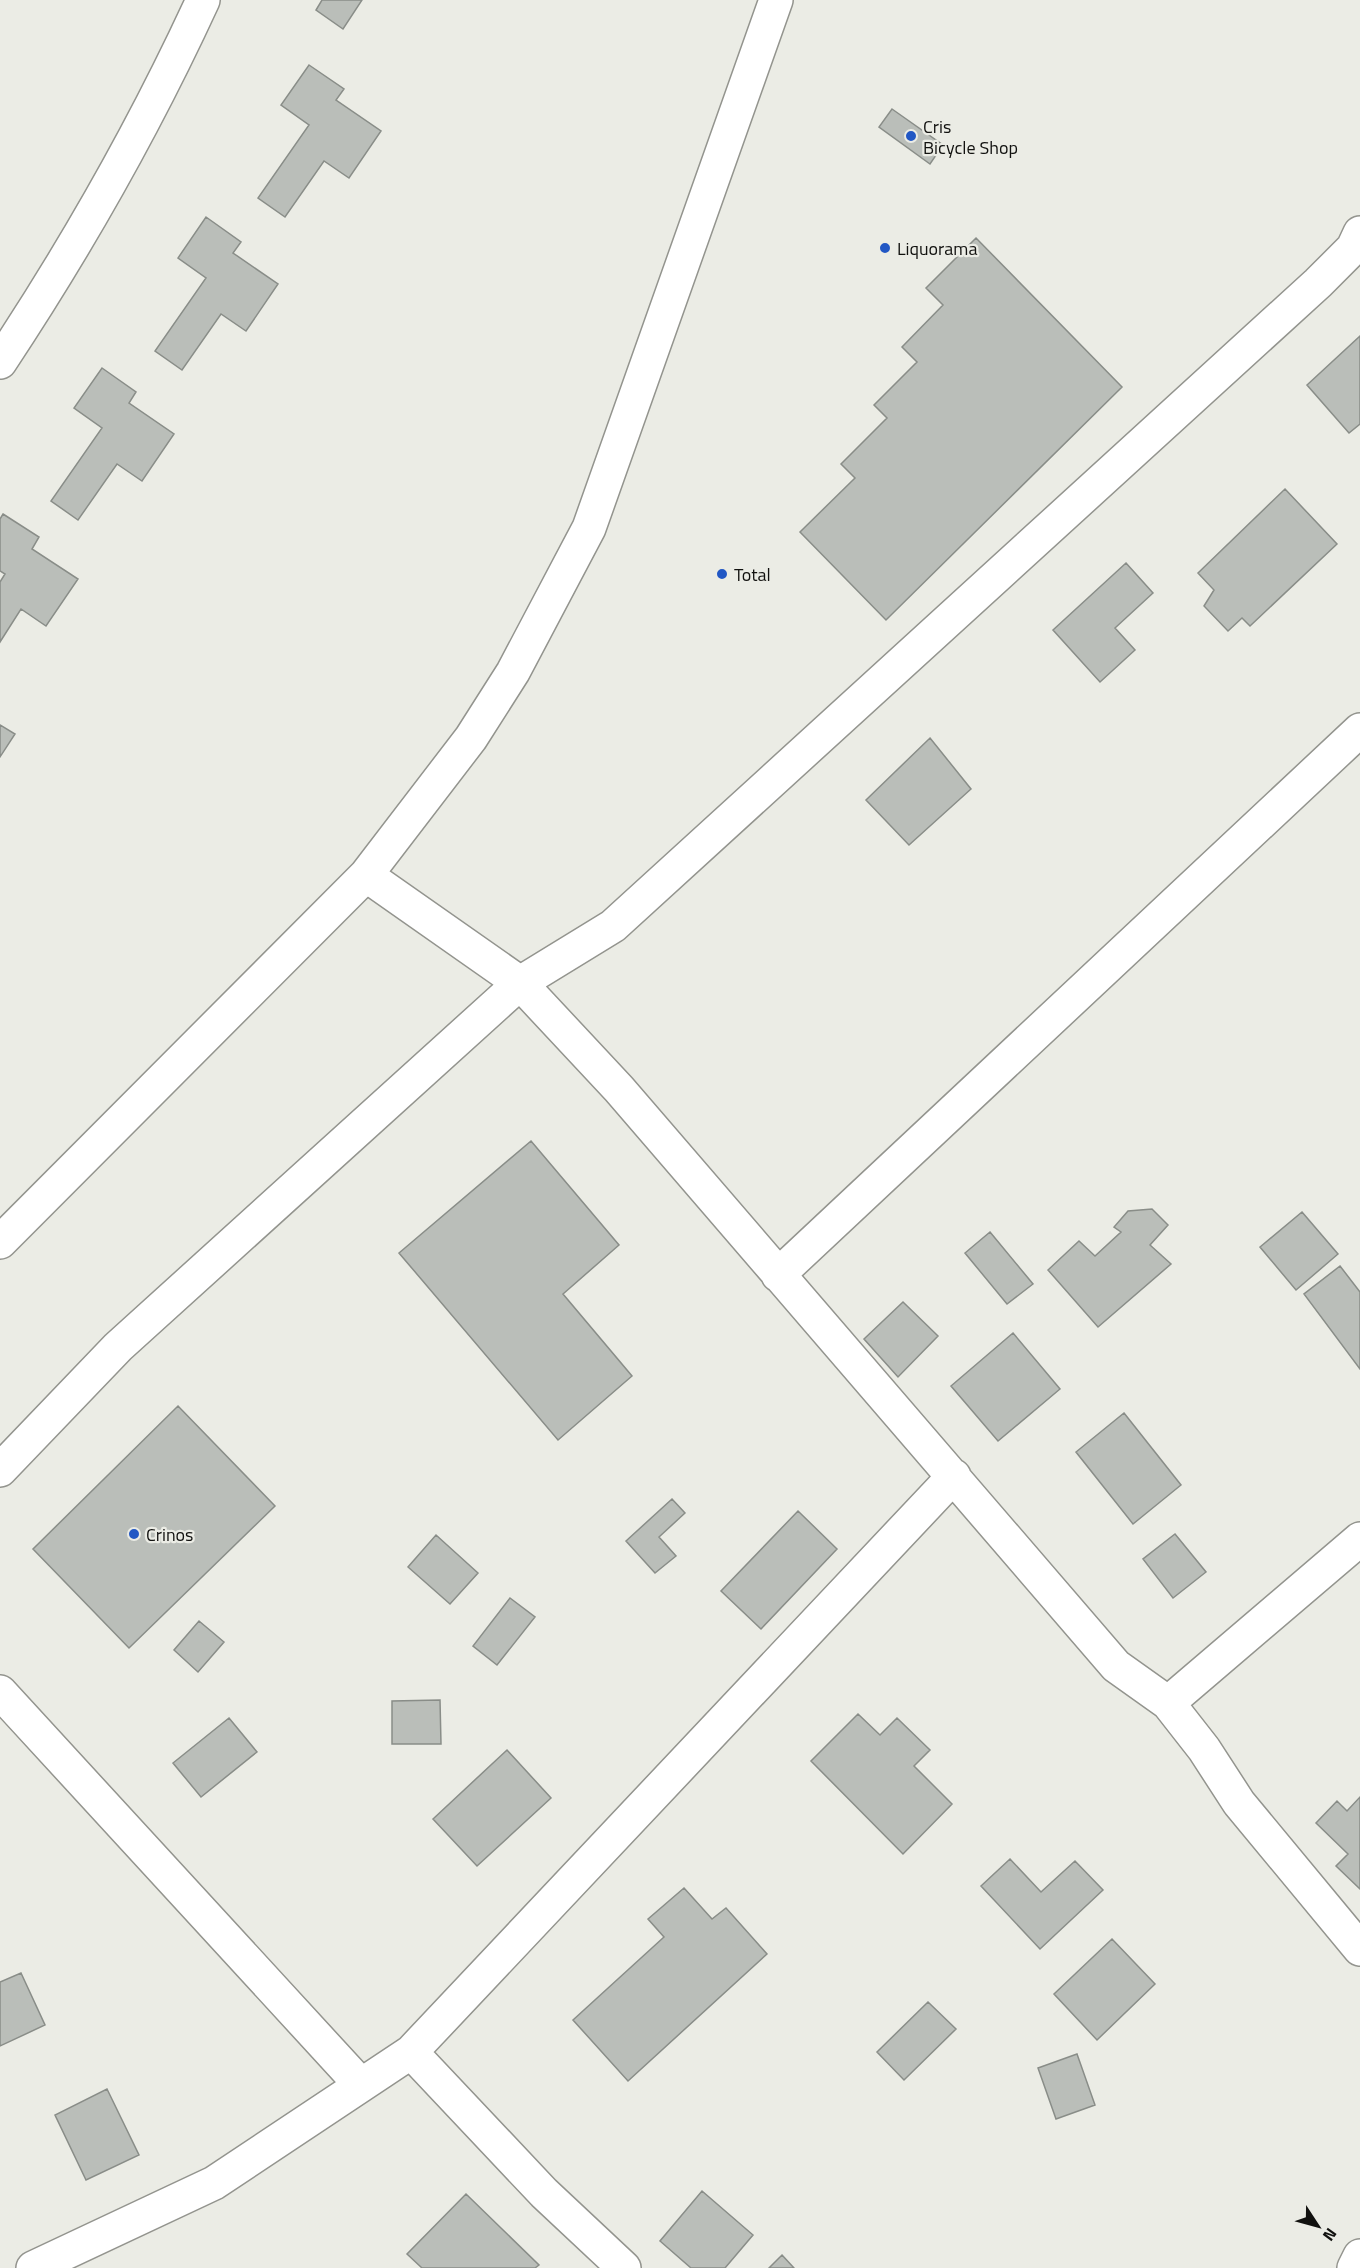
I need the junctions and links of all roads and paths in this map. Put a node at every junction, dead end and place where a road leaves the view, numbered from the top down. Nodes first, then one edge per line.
1 (203, 0) edge
2 (776, 0) edge
3 (1358, 246) edge
4 (0, 362) edge
5 (1356, 742) edge
6 (366, 875) junction
7 (520, 983) junction
8 (0, 1242) edge
9 (778, 1275) junction
10 (0, 1470) edge
11 (954, 1476) junction
12 (1360, 1539) edge
13 (0, 1692) edge
14 (1168, 1703) junction
15 (1360, 1949) edge
16 (411, 2052) junction
17 (361, 2085) junction
18 (1360, 2256) edge
19 (33, 2268) edge
20 (624, 2268) edge
21 (1354, 2268) edge

1 - 4 street
2 - 6 street
3 - 7 street
5 - 9 street
6 - 7 street
6 - 8 street
7 - 9 street
7 - 10 street
9 - 11 street
11 - 14 street
11 - 16 street
12 - 14 street
13 - 17 street
14 - 15 street
16 - 17 street
16 - 20 street
17 - 19 street
18 - 21 street

